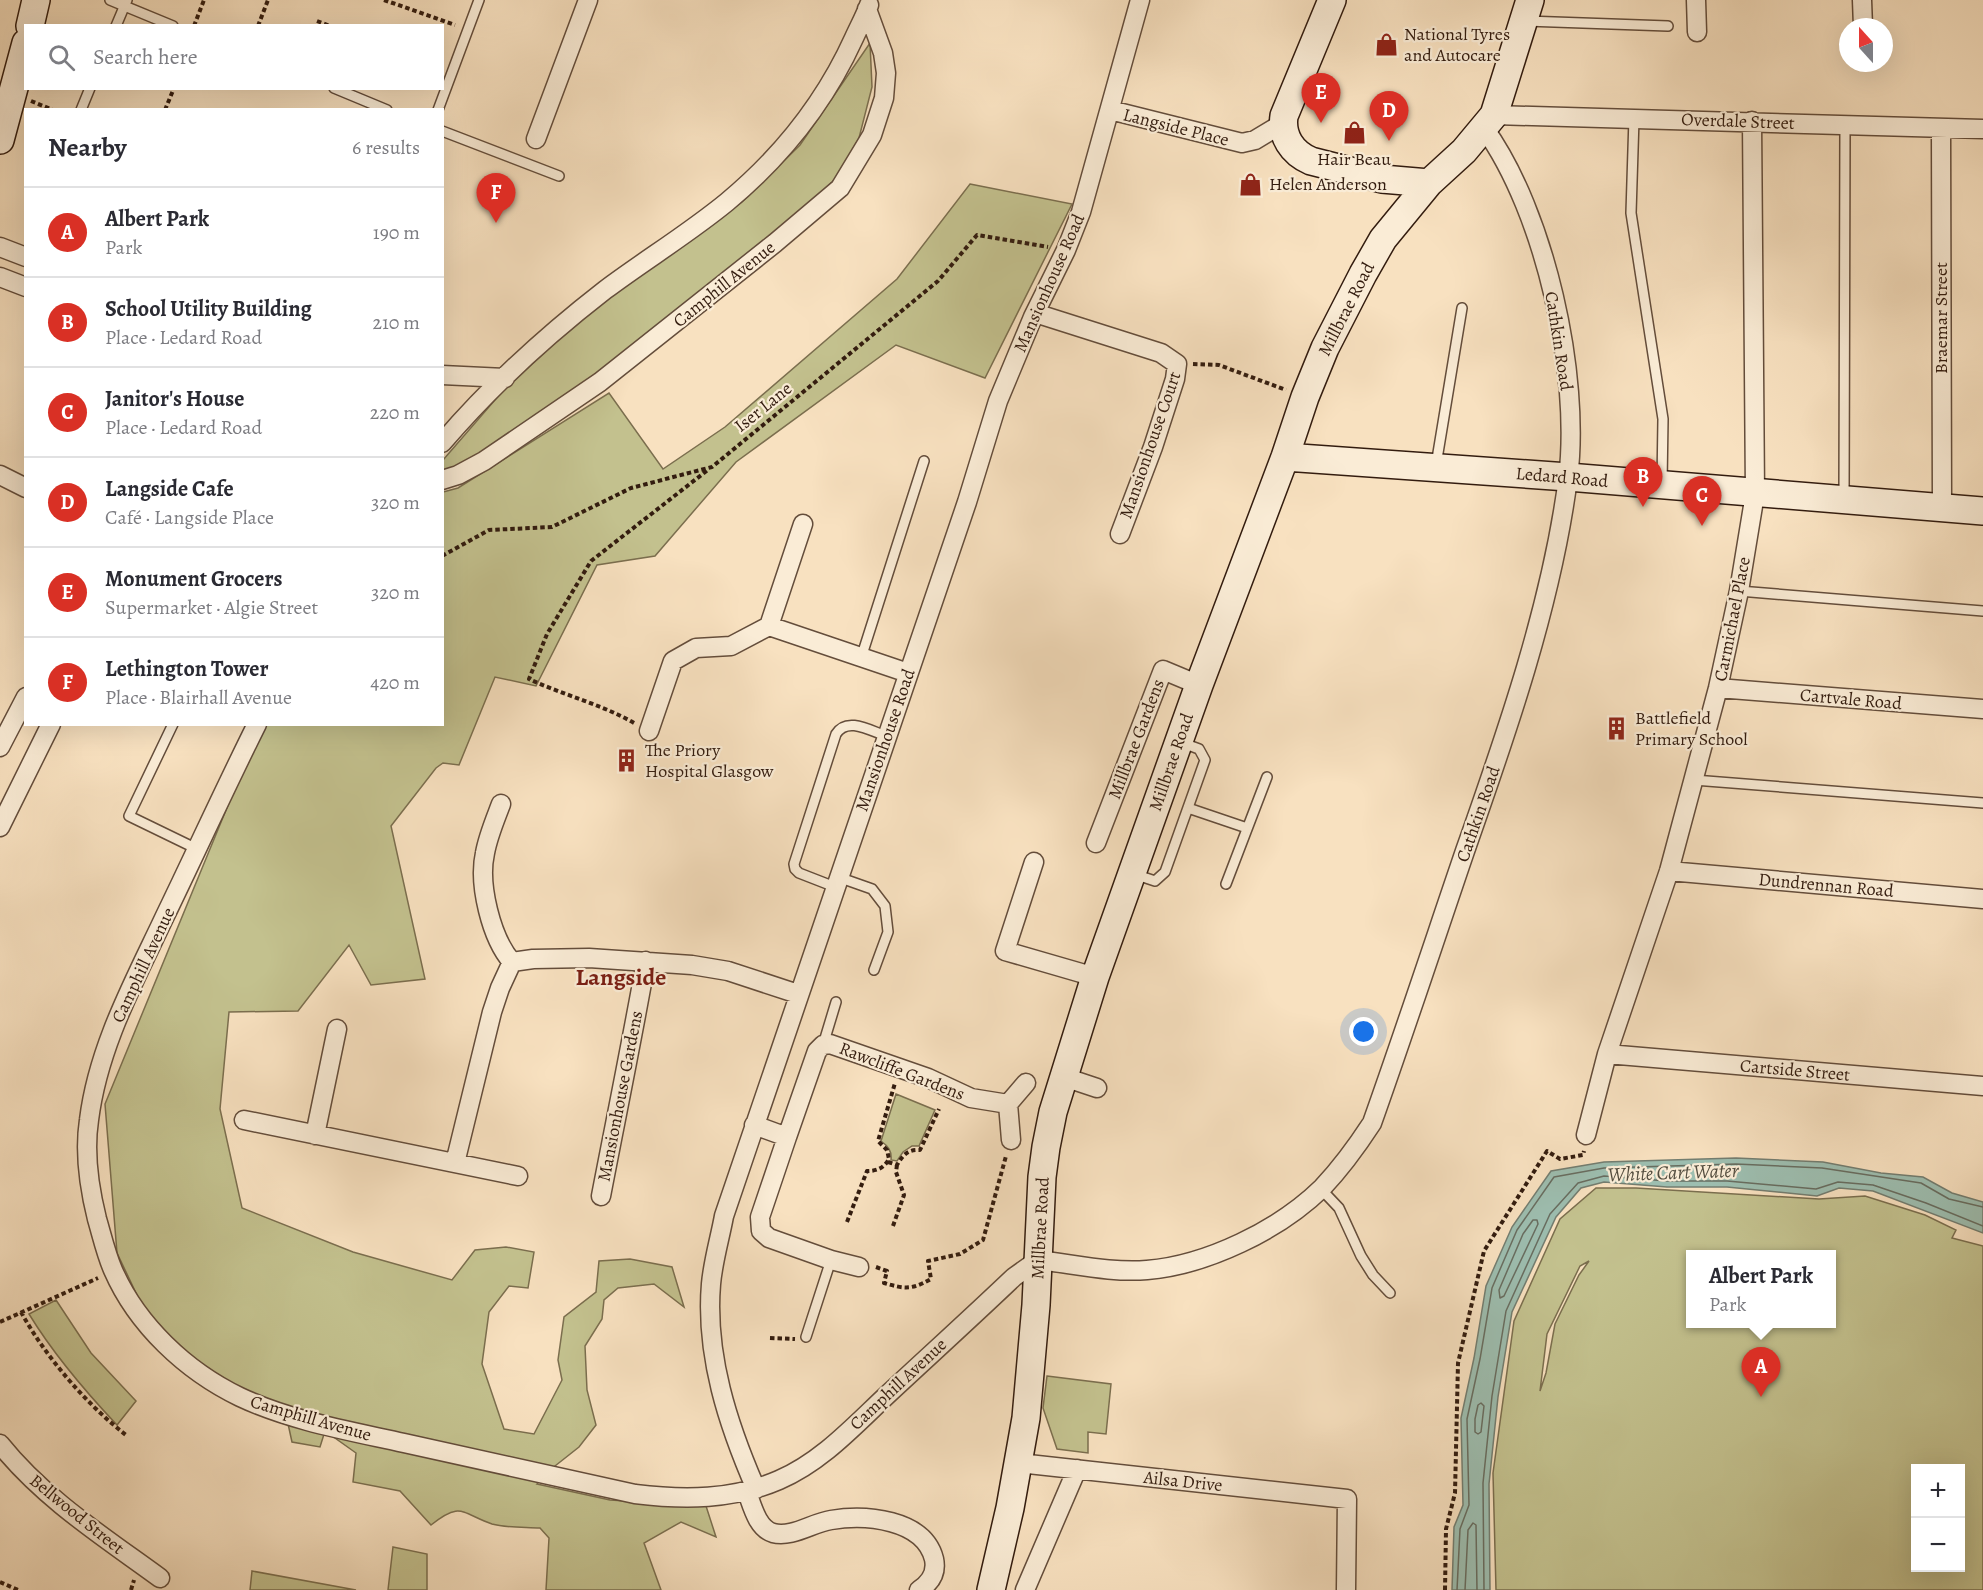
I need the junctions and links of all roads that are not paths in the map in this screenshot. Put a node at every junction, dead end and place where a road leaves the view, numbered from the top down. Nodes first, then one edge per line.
1 (36, 0) edge
2 (110, 0) edge
3 (479, 0) edge
4 (588, 0) edge
5 (1140, 0) edge
6 (1332, 0) edge
7 (1696, 0) edge
8 (1862, 0) edge
9 (126, 3) edge
10 (869, 4) edge
11 (1527, 10) edge
12 (1863, 18) edge
13 (30, 24) edge
14 (117, 24) edge
15 (169, 24) edge
16 (1668, 26) dead end
17 (1697, 32) dead end
18 (24, 48) edge
19 (89, 90) edge
20 (339, 90) edge
21 (7, 92) edge
22 (82, 108) edge
23 (382, 108) edge
24 (439, 108) edge
25 (1110, 110) junction
26 (1634, 118) junction
27 (1752, 121) junction
28 (1489, 122) junction
29 (1283, 123) junction
30 (1845, 124) junction
31 (1941, 128) junction
32 (1983, 129) edge
33 (444, 132) edge
34 (536, 139) dead end
35 (0, 140) edge
36 (559, 176) dead end
37 (1382, 179) junction
38 (1429, 183) junction
39 (1383, 239) junction
40 (0, 247) edge
41 (24, 256) edge
42 (0, 277) edge
43 (24, 286) edge
44 (1462, 308) dead end
45 (1035, 313) junction
46 (444, 375) edge
47 (505, 378) junction
48 (444, 441) edge
49 (1285, 457) junction
50 (924, 461) dead end
51 (1435, 467) junction
52 (0, 475) edge
53 (1568, 477) junction
54 (444, 479) edge
55 (1662, 486) junction
56 (24, 487) edge
57 (1755, 494) junction
58 (1844, 501) junction
59 (1942, 508) junction
60 (1983, 511) edge
61 (803, 524) dead end
62 (1120, 534) dead end
63 (1739, 591) junction
64 (1983, 611) edge
65 (769, 626) junction
66 (861, 657) junction
67 (908, 673) junction
68 (1198, 685) junction
69 (1719, 688) junction
70 (24, 701) edge
71 (1983, 709) edge
72 (50, 726) edge
73 (172, 726) edge
74 (256, 726) edge
75 (649, 731) road end
76 (886, 736) junction
77 (1178, 742) junction
78 (0, 747) edge
79 (1268, 777) dead end
80 (1694, 780) junction
81 (1983, 803) edge
82 (501, 804) dead end
83 (1188, 808) junction
84 (0, 827) edge
85 (1247, 828) junction
86 (1096, 843) dead end
87 (197, 849) junction
88 (1034, 862) dead end
89 (1669, 871) junction
90 (1132, 873) junction
91 (837, 882) junction
92 (1226, 884) dead end
93 (1983, 899) edge
94 (646, 961) junction
95 (512, 962) junction
96 (874, 970) dead end
97 (1095, 977) junction
98 (798, 994) junction
99 (836, 1002) dead end
100 (337, 1029) dead end
101 (823, 1045) junction
102 (1607, 1054) junction
103 (1064, 1077) junction
104 (1026, 1083) dead end
105 (1983, 1086) edge
106 (1098, 1088) dead end
107 (1008, 1104) junction
108 (244, 1120) dead end
109 (754, 1125) junction
110 (315, 1135) junction
111 (1586, 1135) road end
112 (788, 1137) junction
113 (1011, 1140) road end
114 (455, 1164) junction
115 (518, 1176) dead end
116 (1321, 1188) junction
117 (601, 1196) dead end
118 (831, 1260) junction
119 (1038, 1260) junction
120 (859, 1267) road end
121 (1390, 1293) dead end
122 (807, 1335) road end
123 (0, 1444) edge
124 (1019, 1463) junction
125 (1077, 1469) junction
126 (751, 1490) junction
127 (160, 1578) dead end
128 (919, 1590) edge
129 (991, 1590) edge
130 (1025, 1590) edge
131 (1346, 1590) edge

1 - 13 street
2 - 9 lane
3 - 24 lane
4 - 34 street
5 - 25 street, Mansionhouse Road
6 - 29 street
7 - 17 street
8 - 12 street
9 - 14 lane
9 - 15 lane
10 - 47 street, Camphill Avenue
10 - 54 street, Camphill Avenue
11 - 16 lane
11 - 28 street, Millbrae Road
18 - 21 street
19 - 22 lane
20 - 23 lane
21 - 35 street
25 - 29 street, Langside Place
25 - 45 street, Mansionhouse Road
26 - 27 street, Overdale Street
26 - 28 street, Overdale Street
26 - 55 lane
27 - 30 street, Overdale Street
27 - 57 street, Carmichael Place
28 - 38 street, Millbrae Road
28 - 53 street, Cathkin Road
29 - 37 street
30 - 31 street, Overdale Street
30 - 58 lane
31 - 32 street, Overdale Street
31 - 59 street, Braemar Street
33 - 36 lane
37 - 38 street
37 - 39 street
38 - 39 street, Millbrae Road
39 - 49 street, Millbrae Road
40 - 41 street
42 - 43 street
44 - 51 lane
45 - 62 street, Mansionhouse Court
45 - 67 street, Mansionhouse Road
46 - 47 street
47 - 48 street, Camphill Avenue
49 - 51 street, Ledard Road
49 - 68 street, Millbrae Road
50 - 66 lane
51 - 53 street, Ledard Road
52 - 56 street
53 - 55 street, Ledard Road
53 - 116 street, Cathkin Road
55 - 57 street, Ledard Road
57 - 58 street, Ledard Road
57 - 63 street, Carmichael Place
58 - 59 street, Ledard Road
59 - 60 street, Ledard Road
61 - 65 street
63 - 64 lane
63 - 69 street, Carmichael Place
65 - 66 street
65 - 75 street
66 - 67 street
67 - 76 street, Mansionhouse Road
68 - 77 street, Millbrae Road
68 - 86 street, Millbrae Gardens
69 - 71 street, Cartvale Road
69 - 80 street, Carmichael Place
70 - 78 street
72 - 84 street
73 - 87 lane
74 - 87 street, Camphill Avenue
76 - 91 street, Mansionhouse Road
76 - 91 lane
77 - 83 lane
77 - 90 street, Millbrae Road
79 - 85 lane
80 - 81 lane
80 - 89 street, Carmichael Place
82 - 95 street
83 - 85 lane
83 - 90 lane
85 - 92 lane
87 - 126 street, Camphill Avenue
88 - 97 street
89 - 93 street, Dundrennan Road
89 - 102 street, Carmichael Place
90 - 97 street, Millbrae Road
91 - 96 lane
91 - 98 street, Mansionhouse Road
94 - 95 street
94 - 98 street
94 - 117 street, Mansionhouse Gardens
95 - 114 street
97 - 103 street, Millbrae Road
98 - 109 street, Mansionhouse Road
99 - 101 lane
100 - 110 street
101 - 107 street, Rawcliffe Gardens
101 - 112 street, Rawcliffe Gardens
102 - 105 street, Cartside Street
102 - 111 street, Carmichael Place
103 - 106 street
103 - 119 street, Millbrae Road
104 - 107 street
107 - 113 street
108 - 110 street
109 - 112 street
109 - 126 street, Mansionhouse Road
110 - 114 street
112 - 118 street, Rawcliffe Gardens
114 - 115 street
116 - 119 street, Cathkin Road
116 - 121 lane
118 - 120 street, Rawcliffe Gardens
118 - 122 lane
119 - 124 street, Millbrae Road
119 - 126 street, Camphill Avenue
123 - 127 street, Bellwood Street
124 - 125 street, Ailsa Drive
124 - 129 street, Millbrae Road
125 - 130 street
125 - 131 street, Ailsa Drive
126 - 128 street

